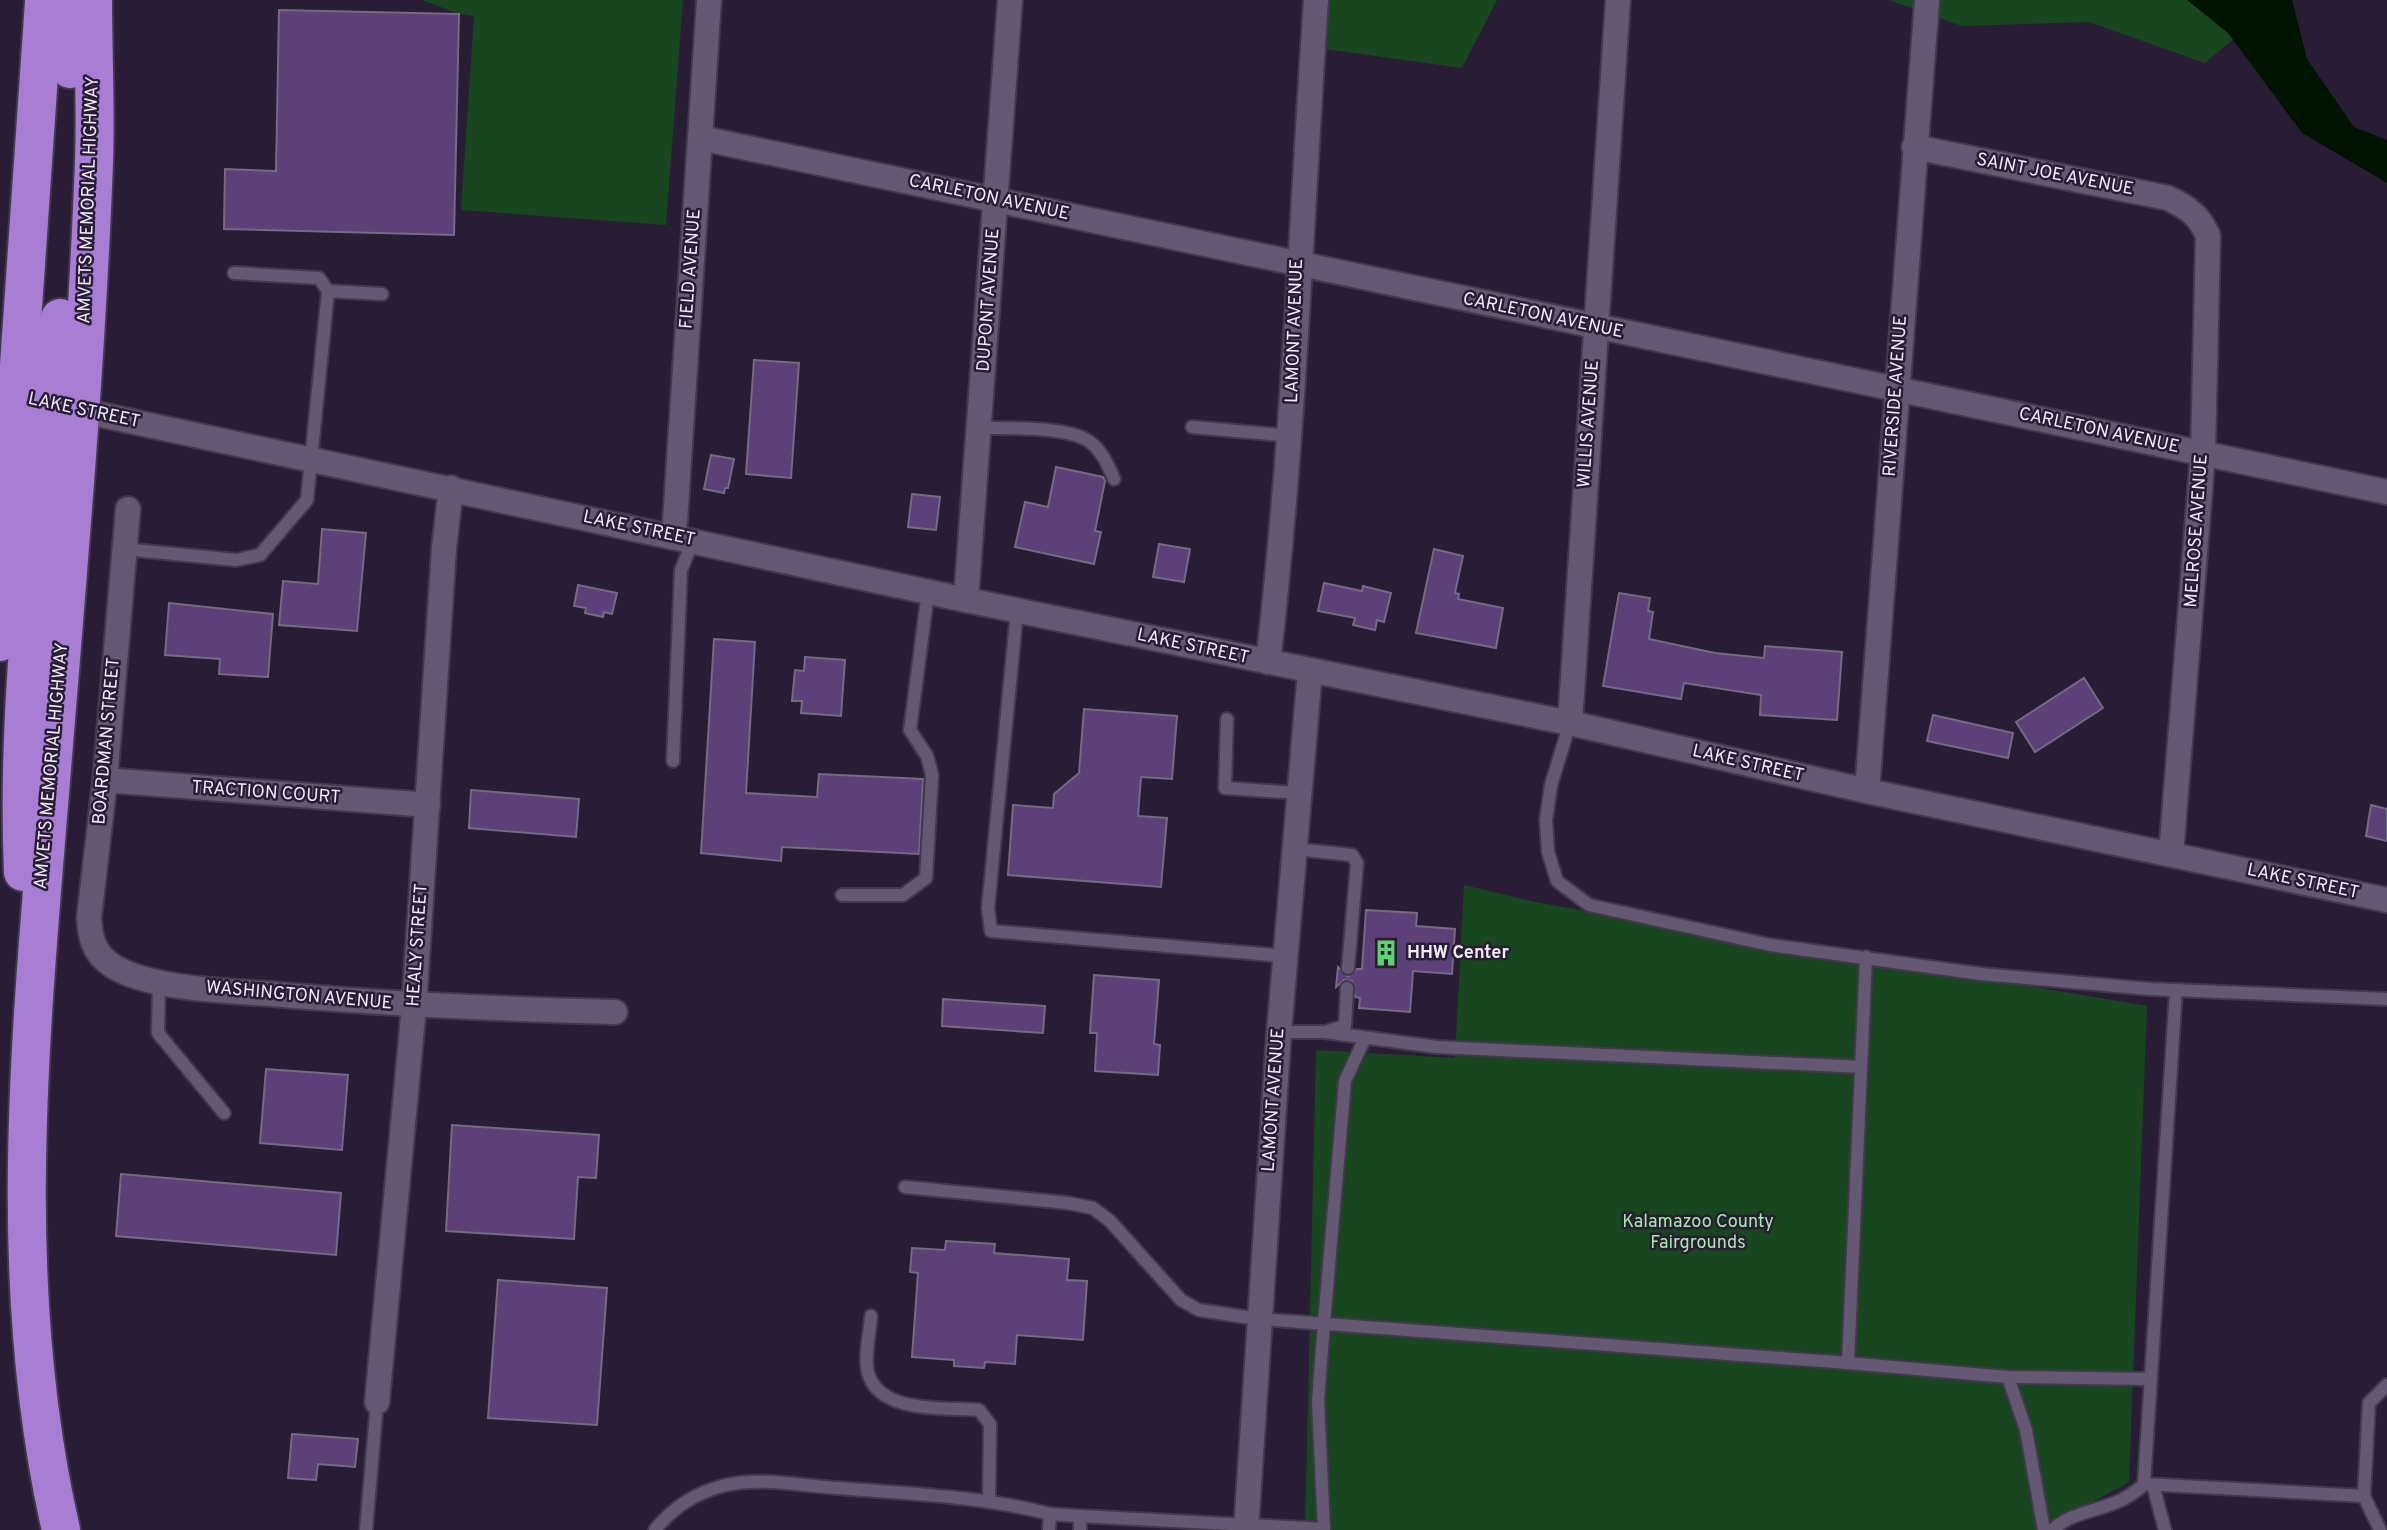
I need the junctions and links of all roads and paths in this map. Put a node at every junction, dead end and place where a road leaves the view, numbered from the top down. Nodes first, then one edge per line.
1 (44, 0) edge
2 (64, 0) edge
3 (93, 0) edge
4 (709, 0) edge
5 (1010, 0) edge
6 (1316, 0) edge
7 (1618, 0) edge
8 (1927, 0) edge
9 (700, 138) junction
10 (1914, 147) junction
11 (997, 199) junction
12 (2193, 212) joint
13 (1298, 262) junction
14 (234, 273) dead end
15 (328, 291) junction
16 (382, 294) dead end
17 (1596, 328) junction
18 (1897, 388) junction
19 (37, 401) edge
20 (1192, 427) dead end
21 (979, 428) junction
22 (1291, 436) junction
23 (2203, 453) junction
24 (309, 458) junction
25 (1114, 479) dead end
26 (452, 488) junction
27 (2387, 492) edge
28 (128, 509) dead end
29 (683, 539) junction
30 (124, 550) junction
31 (928, 592) junction
32 (966, 600) junction
33 (1017, 611) junction
34 (0, 642) edge
35 (1268, 662) junction
36 (1310, 671) junction
37 (1227, 719) dead end
38 (1570, 723) junction
39 (673, 761) dead end
40 (105, 780) junction
41 (1867, 791) junction
42 (1299, 793) junction
43 (428, 805) junction
44 (1294, 849) junction
45 (2171, 854) junction
46 (842, 895) dead end
47 (2387, 900) edge
48 (1285, 956) junction
49 (1866, 957) junction
50 (111, 965) joint
51 (1348, 968) dead end
52 (159, 981) junction
53 (1347, 988) dead end
54 (2176, 990) junction
55 (2387, 999) edge
56 (414, 1006) junction
57 (615, 1012) dead end
58 (1279, 1032) junction
59 (1324, 1032) junction
60 (1365, 1038) junction
61 (1861, 1067) junction
62 (224, 1113) dead end
63 (905, 1187) dead end
64 (871, 1316) dead end
65 (1259, 1318) junction
66 (1324, 1323) junction
67 (1848, 1363) junction
68 (2008, 1377) junction
69 (2151, 1379) junction
70 (2387, 1385) edge
71 (377, 1402) joint
72 (2148, 1485) junction
73 (2364, 1496) junction
74 (989, 1501) junction
75 (1050, 1514) junction
76 (1080, 1516) junction
77 (1246, 1527) edge
78 (1324, 1529) edge
79 (61, 1530) edge
80 (366, 1530) edge
81 (655, 1530) edge
82 (1049, 1530) edge
83 (1080, 1530) edge
84 (2043, 1530) edge
85 (2052, 1530) edge
86 (2165, 1530) edge
87 (2380, 1530) edge

1 - 19 highway, AMVETS MEMORIAL HIGHWAY
2 - 19 highway
3 - 19 highway, AMVETS MEMORIAL HIGHWAY
4 - 9 street, FIELD AVENUE
5 - 11 street, DUPONT AVENUE
6 - 13 street, LAMONT AVENUE
7 - 17 street, WILLIS AVENUE
8 - 10 street, RIVERSIDE AVENUE
9 - 11 street, CARLETON AVENUE
9 - 29 street, FIELD AVENUE
10 - 12 street, SAINT JOE AVENUE
10 - 18 street, RIVERSIDE AVENUE
11 - 13 street, CARLETON AVENUE
11 - 21 street, DUPONT AVENUE
12 - 23 street, MELROSE AVENUE
13 - 17 street, CARLETON AVENUE
13 - 22 street, LAMONT AVENUE
14 - 15 lane
15 - 16 lane
15 - 24 lane
17 - 18 street, CARLETON AVENUE
17 - 38 street, WILLIS AVENUE
18 - 23 street, CARLETON AVENUE
18 - 41 street, RIVERSIDE AVENUE
19 - 24 street, LAKE STREET
19 - 34 highway, AMVETS MEMORIAL HIGHWAY
19 - 79 highway
20 - 22 lane
21 - 25 lane
21 - 32 street, DUPONT AVENUE
22 - 35 street, LAMONT AVENUE
23 - 27 street, CARLETON AVENUE
23 - 45 street, MELROSE AVENUE
24 - 26 street, LAKE STREET
24 - 30 lane
26 - 29 street, LAKE STREET
26 - 43 street, HEALY STREET
28 - 30 street, BOARDMAN STREET
29 - 31 street, LAKE STREET
29 - 39 lane
30 - 40 street, BOARDMAN STREET
31 - 32 street, LAKE STREET
31 - 46 lane
32 - 33 street, LAKE STREET
33 - 35 street, LAKE STREET
33 - 48 lane
35 - 36 street, LAKE STREET
36 - 38 street, LAKE STREET
36 - 42 street, LAMONT AVENUE
37 - 42 lane
38 - 41 street, LAKE STREET
38 - 49 lane
40 - 43 street, TRACTION COURT
40 - 50 street, BOARDMAN STREET
41 - 45 street, LAKE STREET
42 - 44 street, LAMONT AVENUE
43 - 56 street, HEALY STREET
44 - 48 street, LAMONT AVENUE
44 - 51 lane
45 - 47 street, LAKE STREET
48 - 58 street, LAMONT AVENUE
49 - 54 lane
49 - 61 lane
50 - 52 street, WASHINGTON AVENUE
52 - 56 street, WASHINGTON AVENUE
52 - 62 lane
53 - 59 lane
54 - 55 lane
54 - 69 lane
56 - 57 street, WASHINGTON AVENUE
56 - 71 street, HEALY STREET
58 - 59 lane
58 - 65 street, LAMONT AVENUE
59 - 60 lane
60 - 61 lane
60 - 66 lane
61 - 67 lane
63 - 65 lane
64 - 74 lane
65 - 66 lane
65 - 77 street, LAMONT AVENUE
66 - 67 lane
66 - 78 lane
67 - 68 lane
68 - 69 lane
68 - 84 lane
69 - 72 lane
70 - 73 lane
71 - 80 lane
72 - 73 lane
72 - 85 lane
72 - 86 lane
73 - 87 lane
74 - 75 lane
74 - 81 lane
75 - 76 lane
75 - 82 lane
76 - 77 lane
76 - 83 lane
77 - 78 lane

